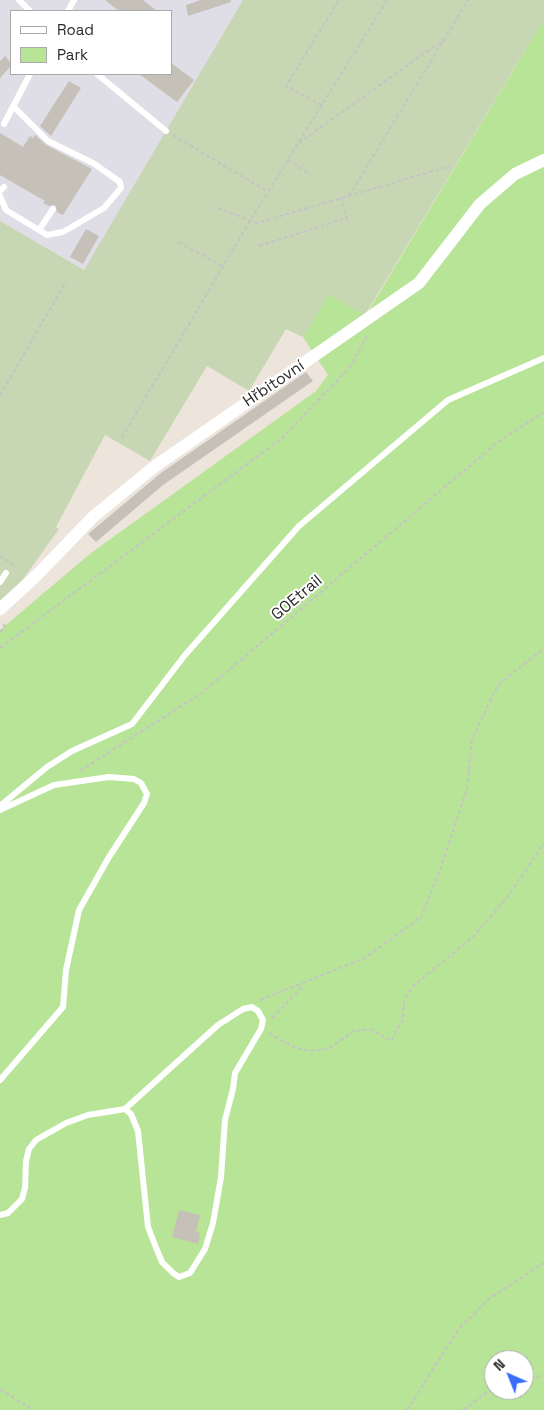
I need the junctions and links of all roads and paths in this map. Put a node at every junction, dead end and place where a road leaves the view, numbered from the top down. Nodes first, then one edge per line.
1 (19, 0) edge
2 (339, 0) edge
3 (387, 0) edge
4 (468, 0) edge
5 (29, 10) edge
6 (444, 39) junction
7 (29, 75) edge
8 (97, 75) edge
9 (322, 105) junction
10 (13, 106) junction
11 (4, 124) dead end
12 (166, 131) joint
13 (297, 144) junction
14 (288, 160) junction
15 (544, 160) edge
16 (450, 166) dead end
17 (311, 176) dead end
18 (268, 192) junction
19 (0, 196) edge
20 (349, 196) junction
21 (341, 198) junction
22 (218, 208) dead end
23 (53, 209) dead end
24 (250, 221) junction
25 (39, 230) junction
26 (179, 242) dead end
27 (259, 246) dead end
28 (222, 267) junction
29 (66, 282) dead end
30 (380, 311) junction
31 (544, 358) edge
32 (0, 395) edge
33 (544, 412) edge
34 (122, 437) dead end
35 (0, 556) edge
36 (14, 565) dead end
37 (6, 573) dead end
38 (0, 582) edge
39 (0, 609) edge
40 (0, 620) edge
41 (0, 632) edge
42 (0, 648) edge
43 (544, 648) edge
44 (77, 772) dead end
45 (0, 808) edge
46 (544, 843) edge
47 (305, 984) junction
48 (243, 1009) junction
49 (261, 1029) junction
50 (0, 1080) edge
51 (125, 1109) junction
52 (0, 1215) edge
53 (544, 1263) edge
54 (0, 1389) edge
55 (484, 1394) edge
56 (33, 1410) edge
57 (407, 1410) edge
58 (463, 1410) edge

1 - 5 lane
2 - 9 path
3 - 9 path
4 - 6 path
6 - 13 path
6 - 20 path
7 - 10 lane
8 - 12 lane
9 - 13 path
10 - 11 lane
10 - 25 lane
12 - 18 path
13 - 14 path
14 - 17 path
14 - 18 path
15 - 30 street, Hřbitovní
16 - 20 path
18 - 24 path
19 - 25 lane
20 - 21 path
21 - 24 path
21 - 27 path
22 - 24 path
23 - 25 lane
24 - 28 path
26 - 28 path
28 - 34 path
29 - 32 path
30 - 39 street, Hřbitovní
30 - 42 path
31 - 45 lane
33 - 44 path, GOEtrail
35 - 36 path
37 - 38 lane
40 - 41 path
43 - 47 path
45 - 50 lane
46 - 49 path
47 - 48 path
47 - 49 path
48 - 49 lane
48 - 51 lane
49 - 51 lane
51 - 52 lane
53 - 57 path
54 - 56 path
55 - 58 path

